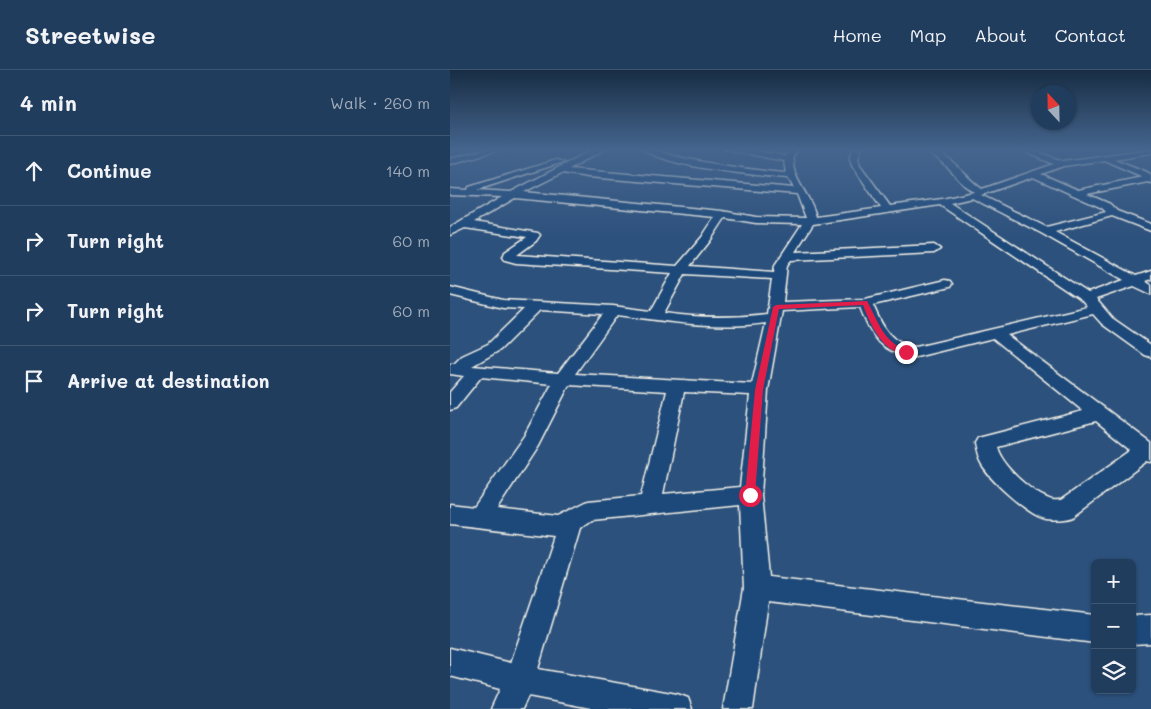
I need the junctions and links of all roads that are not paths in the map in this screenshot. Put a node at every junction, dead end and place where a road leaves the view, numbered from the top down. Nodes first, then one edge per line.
1 (502, 179) edge
2 (544, 179) edge
3 (645, 179) edge
4 (797, 179) edge
5 (866, 179) edge
6 (963, 179) edge
7 (1024, 179) edge
8 (1045, 179) edge
9 (1150, 180) edge
10 (450, 192) edge
11 (462, 192) junction
12 (802, 192) junction
13 (1078, 193) junction
14 (513, 194) junction
15 (977, 194) junction
16 (942, 202) junction
17 (887, 209) junction
18 (1113, 213) junction
19 (722, 214) junction
20 (810, 221) junction
21 (463, 224) junction
22 (1151, 228) edge
23 (1045, 231) junction
24 (450, 232) edge
25 (934, 249) dead end
26 (787, 256) junction
27 (681, 269) junction
28 (1151, 275) edge
29 (780, 276) junction
30 (1134, 280) junction
31 (945, 284) dead end
32 (1151, 290) edge
33 (450, 291) edge
34 (865, 303) junction
35 (1091, 304) junction
36 (535, 307) junction
37 (613, 310) junction
38 (775, 312) junction
39 (656, 315) junction
40 (994, 332) junction
41 (1151, 352) edge
42 (454, 370) edge
43 (476, 372) junction
44 (563, 379) junction
45 (677, 385) junction
46 (759, 390) junction
47 (450, 404) edge
48 (1098, 414) junction
49 (1148, 452) edge
50 (750, 495) junction
51 (650, 505) junction
52 (450, 514) edge
53 (479, 518) junction
54 (570, 522) junction
55 (756, 588) junction
56 (1091, 629) edge
57 (1151, 629) edge
58 (1136, 630) edge
59 (450, 662) edge
60 (520, 680) junction
61 (506, 709) edge
62 (677, 709) edge
63 (738, 709) edge

1 - 11 street
2 - 14 street
3 - 12 street
4 - 12 street
5 - 17 street
6 - 15 street
7 - 15 street
8 - 13 street
9 - 13 street
10 - 11 street
11 - 14 street
12 - 20 street
13 - 18 street
14 - 19 street
14 - 21 street
15 - 16 street
15 - 23 street
16 - 17 street
16 - 35 street
17 - 20 street
18 - 22 street
18 - 23 street
19 - 20 street
19 - 27 street
20 - 26 street
21 - 24 street
21 - 27 street
23 - 30 street
25 - 26 street
26 - 29 street
27 - 29 street
27 - 39 street
28 - 30 street
29 - 38 street
30 - 32 street
30 - 35 street
31 - 34 street
33 - 36 street
34 - 38 street
34 - 40 street
35 - 40 street
35 - 41 street
36 - 37 street
36 - 42 street
37 - 39 street
37 - 44 street
38 - 39 street
38 - 46 street
40 - 48 street
42 - 43 street
43 - 44 street
43 - 47 street
44 - 45 street
44 - 53 street
45 - 46 street
45 - 51 street
46 - 50 street
48 - 49 street
48 - 49 street
50 - 51 street
50 - 55 street
51 - 54 street
52 - 53 street
53 - 54 street
54 - 60 street
55 - 56 street
55 - 63 street
57 - 58 street
59 - 60 street
60 - 61 street
60 - 62 street

